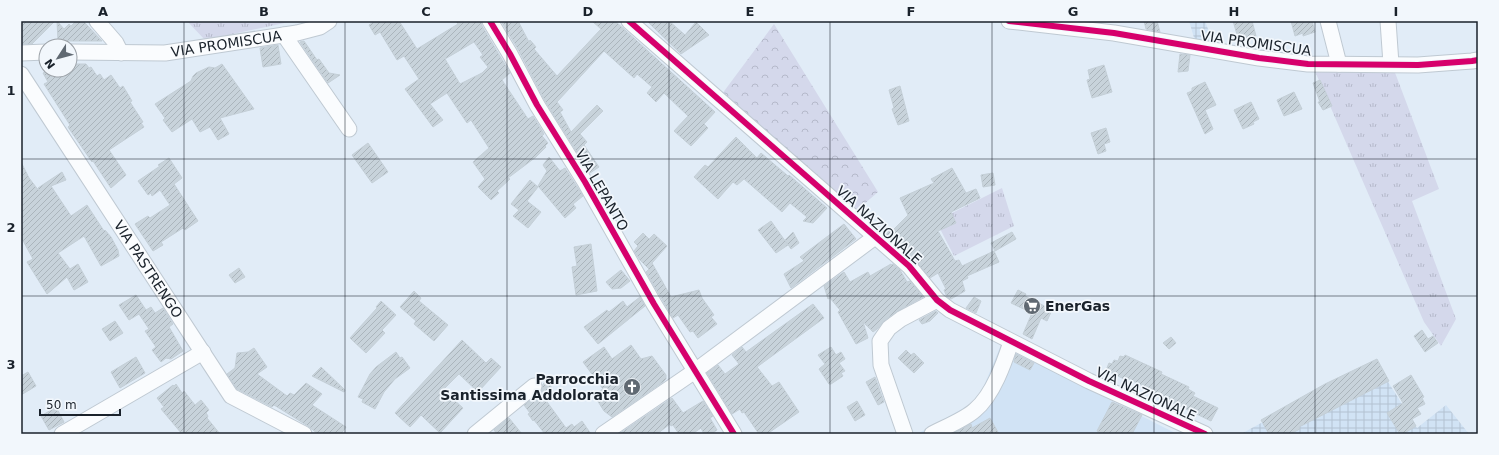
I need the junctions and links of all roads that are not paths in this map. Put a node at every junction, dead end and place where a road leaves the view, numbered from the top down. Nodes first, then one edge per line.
1 (97, 21) edge
2 (329, 21) edge
3 (490, 21) edge
4 (629, 21) edge
5 (1009, 21) edge
6 (1328, 21) edge
7 (1388, 21) edge
8 (1104, 26) edge
9 (284, 35) junction
10 (38, 52) edge
11 (78, 52) edge
12 (21, 53) edge
13 (121, 53) junction
14 (1478, 60) edge
15 (1340, 64) junction
16 (1391, 64) junction
17 (21, 74) edge
18 (349, 129) dead end
19 (875, 236) junction
20 (937, 300) junction
21 (1011, 342) junction
22 (203, 352) junction
23 (695, 371) junction
24 (534, 386) dead end
25 (62, 434) edge
26 (304, 434) edge
27 (475, 434) edge
28 (603, 434) edge
29 (734, 434) edge
30 (905, 434) edge
31 (932, 434) edge
32 (1205, 434) edge

1 - 13 street
2 - 9 street, VIA PROMISCUA
3 - 23 street, VIA LEPANTO
4 - 19 street, VIA NAZIONALE
5 - 8 street, VIA PROMISCUA
6 - 15 street
7 - 16 street
8 - 15 street, VIA PROMISCUA
9 - 13 street, VIA PROMISCUA
9 - 18 street
10 - 12 street
11 - 13 street, VIA PROMISCUA
14 - 16 street, VIA PROMISCUA
15 - 16 street, VIA PROMISCUA
17 - 22 street, VIA PASTRENGO
19 - 20 street, VIA NAZIONALE
19 - 23 street
20 - 21 street, VIA NAZIONALE
20 - 30 street
21 - 31 street
21 - 32 street, VIA NAZIONALE
22 - 25 street
22 - 26 street, VIA PASTRENGO
23 - 28 street
23 - 29 street, VIA LEPANTO
24 - 27 street

